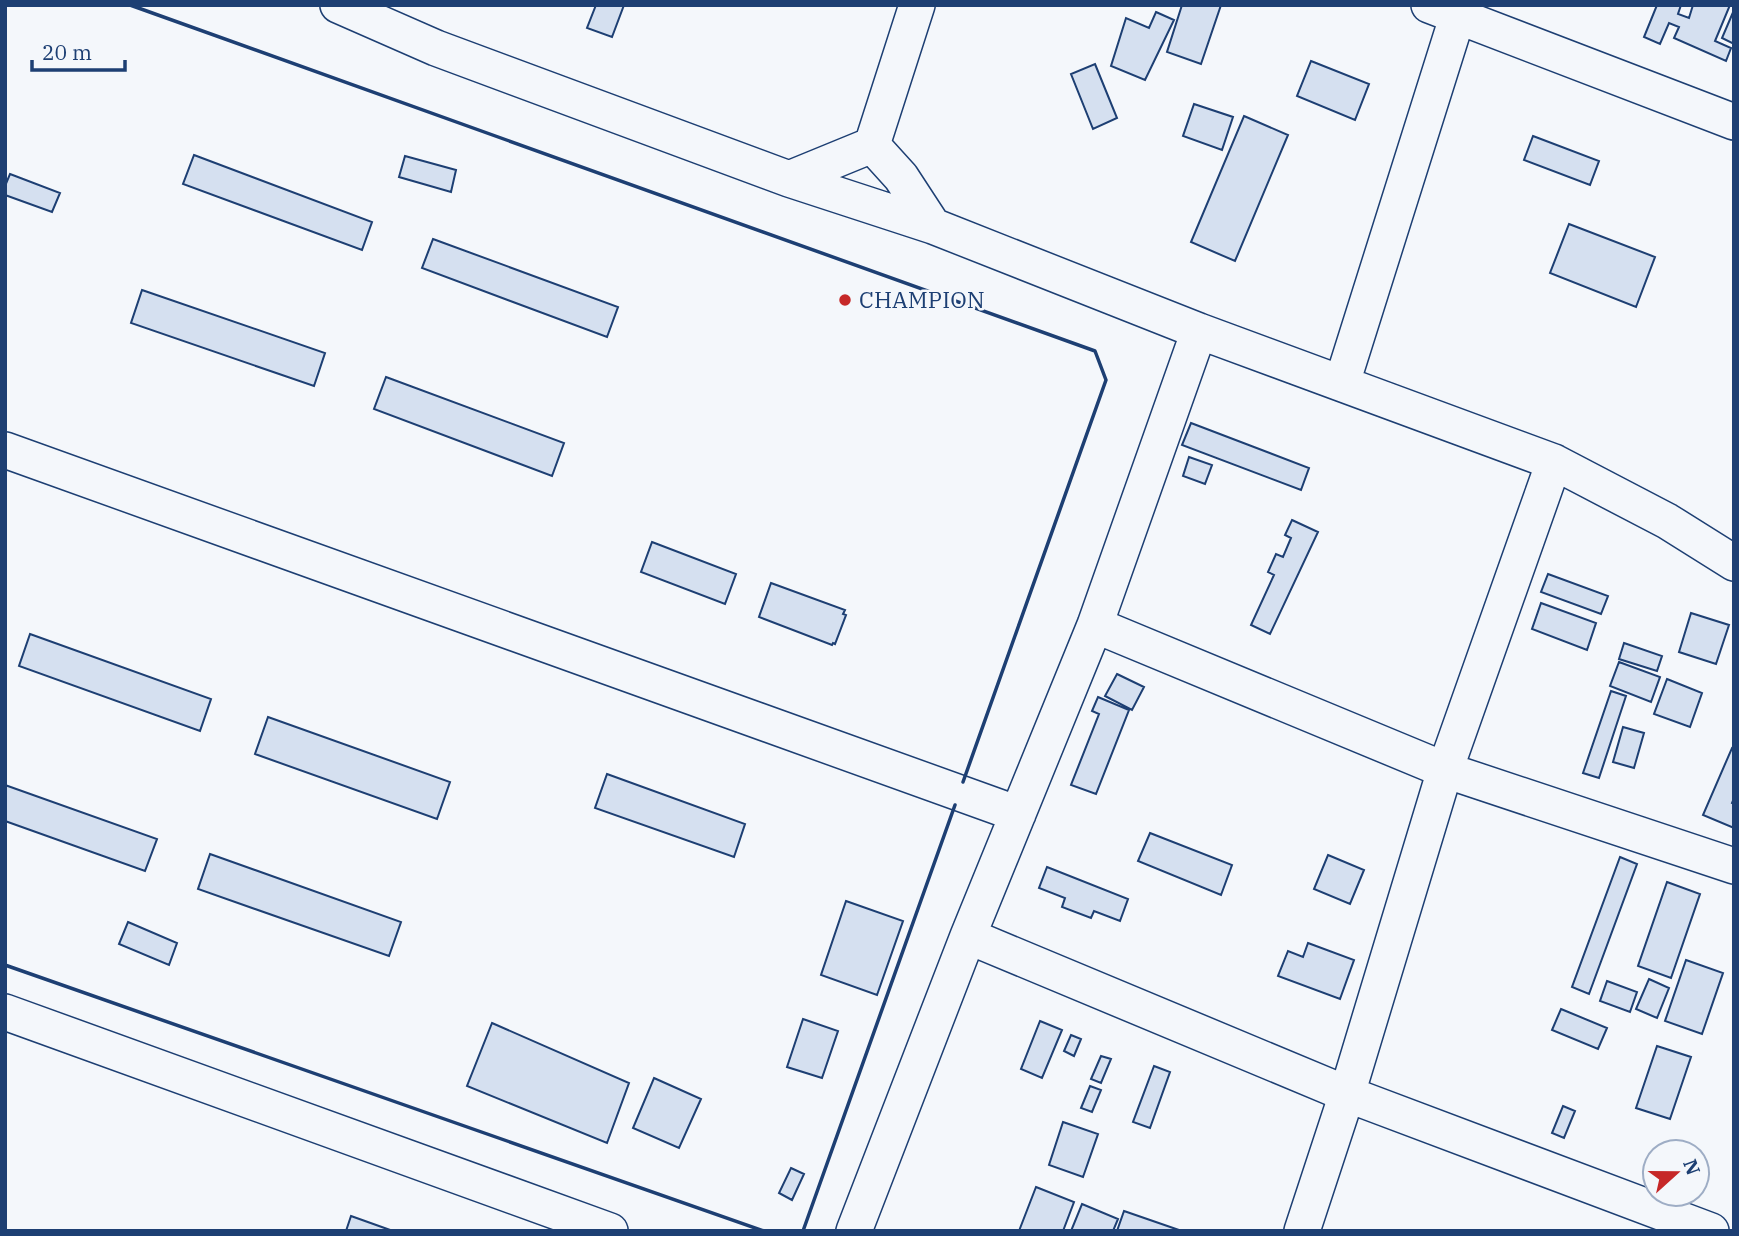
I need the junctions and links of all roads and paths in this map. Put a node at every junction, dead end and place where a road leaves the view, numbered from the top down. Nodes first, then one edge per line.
1 (338, 5) edge
2 (917, 5) edge
3 (1449, 9) edge
4 (1734, 122) edge
5 (872, 145) junction
6 (789, 179) junction
7 (933, 226) junction
8 (1199, 331) junction
9 (1342, 383) junction
10 (5, 450) edge
11 (1554, 462) junction
12 (1734, 563) edge
13 (1096, 625) junction
14 (1445, 770) junction
15 (1018, 814) junction
16 (1734, 866) edge
17 (968, 936) junction
18 (5, 1012) edge
19 (1347, 1094) junction
20 (526, 1216) edge
21 (610, 1231) edge
22 (854, 1231) edge
23 (1302, 1231) edge
24 (1711, 1231) edge

1 - 6 street
2 - 5 street
3 - 4 street
3 - 9 street
5 - 6 street
5 - 7 street
6 - 7 street
7 - 8 street
8 - 9 street
8 - 13 street
9 - 11 street
10 - 15 street
11 - 12 street
11 - 14 street
13 - 14 street
13 - 15 street
14 - 16 street
14 - 19 street
15 - 17 street
17 - 19 street
17 - 22 street
18 - 20 street
19 - 23 street
19 - 24 street
20 - 21 street

